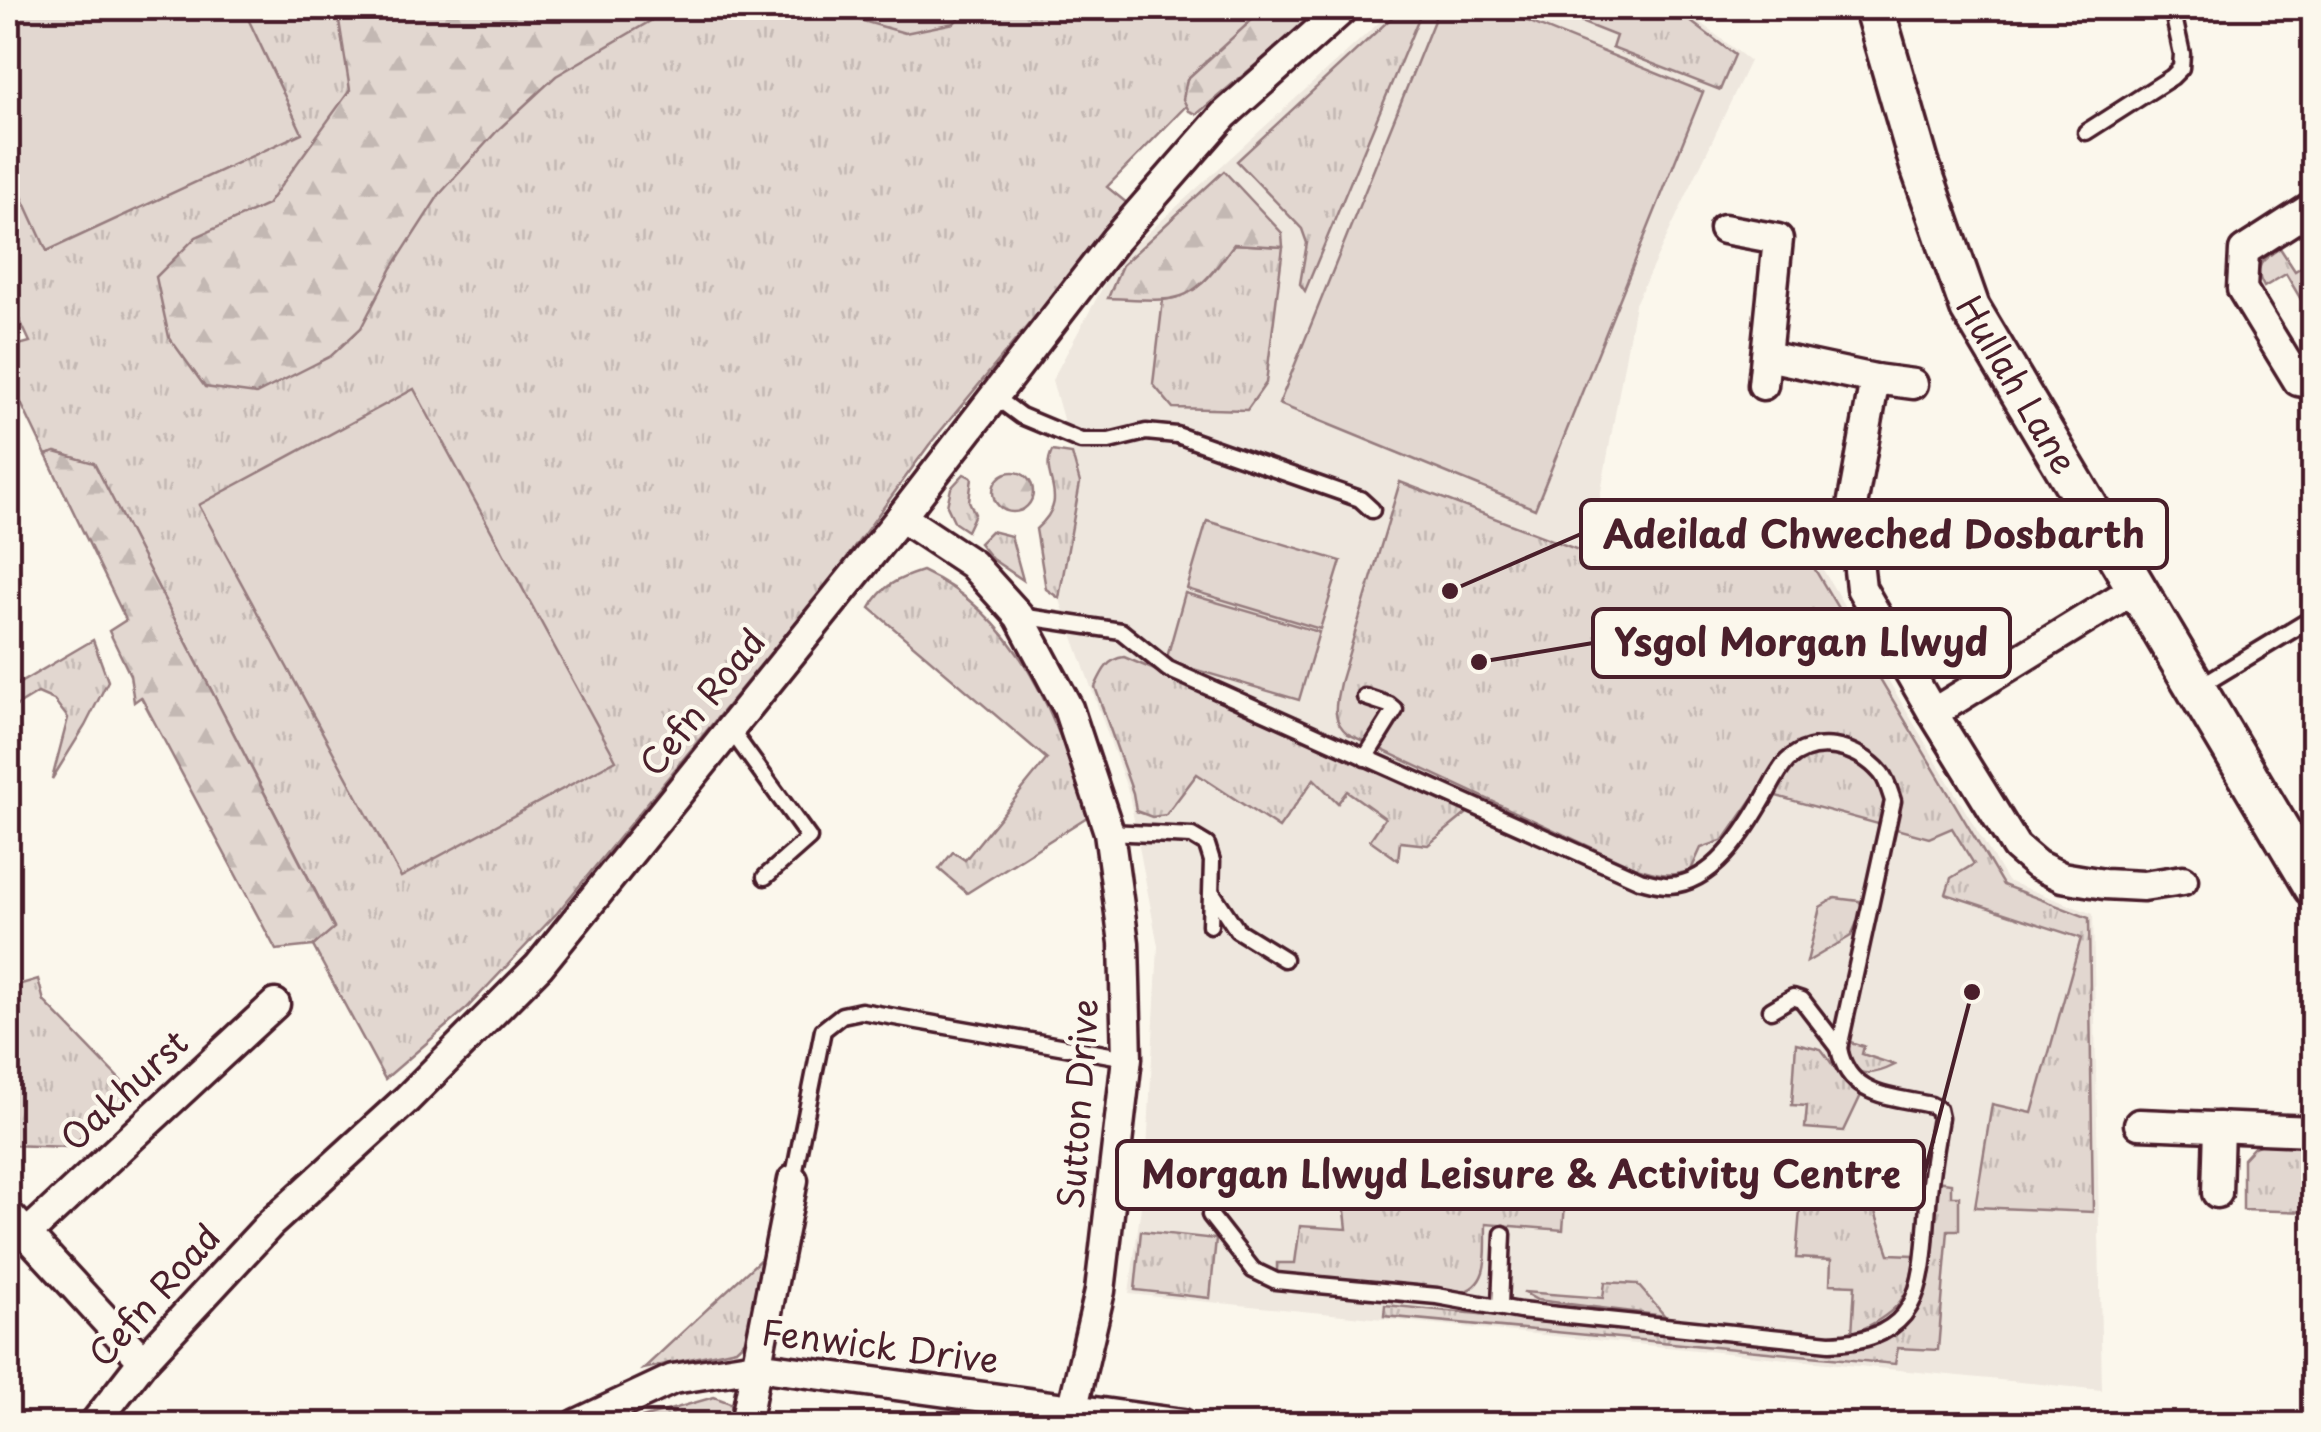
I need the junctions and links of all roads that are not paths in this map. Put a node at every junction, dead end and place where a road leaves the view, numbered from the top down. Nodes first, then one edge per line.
1 (1344, 8) edge
2 (1874, 8) edge
3 (2172, 8) edge
4 (2086, 132) dead end
5 (2314, 206) edge
6 (1724, 229) dead end
7 (1767, 356) junction
8 (1875, 379) junction
9 (1763, 384) dead end
10 (1914, 384) dead end
11 (2314, 384) edge
12 (994, 396) junction
13 (1372, 510) dead end
14 (901, 517) junction
15 (2136, 588) junction
16 (1019, 616) junction
17 (2314, 617) edge
18 (2196, 688) junction
19 (1364, 697) dead end
20 (1933, 713) junction
21 (730, 730) junction
22 (1365, 758) junction
23 (1108, 832) junction
24 (765, 878) dead end
25 (2183, 880) dead end
26 (2314, 887) edge
27 (1211, 892) junction
28 (1210, 925) dead end
29 (1284, 958) dead end
30 (275, 1004) dead end
31 (1771, 1010) dead end
32 (1839, 1048) junction
33 (1127, 1058) junction
34 (2139, 1124) dead end
35 (2219, 1127) junction
36 (2314, 1131) edge
37 (793, 1180) joint
38 (2218, 1194) dead end
39 (1210, 1215) dead end
40 (17, 1224) edge
41 (1503, 1234) dead end
42 (1500, 1306) junction
43 (142, 1361) junction
44 (756, 1366) junction
45 (1071, 1416) edge
46 (94, 1424) edge
47 (577, 1424) edge
48 (745, 1424) edge
49 (1183, 1424) edge

1 - 12 street, Cefn Road
2 - 15 street, Hullah Lane
3 - 4 lane
5 - 11 street
6 - 7 street
7 - 8 street
7 - 9 street
8 - 10 street
8 - 20 street
12 - 13 lane
12 - 14 street, Cefn Road
14 - 16 street, Sutton Drive
14 - 21 street, Cefn Road
15 - 18 street, Hullah Lane
15 - 20 street
16 - 22 lane
16 - 23 street, Sutton Drive
17 - 18 lane
18 - 26 street, Hullah Lane
19 - 22 lane
20 - 25 street
21 - 24 lane
21 - 43 street, Cefn Road
22 - 32 lane
23 - 27 lane
23 - 33 street, Sutton Drive
27 - 28 lane
27 - 29 lane
30 - 40 street, Oakhurst
31 - 32 lane
32 - 42 lane
33 - 37 lane
33 - 45 street, Sutton Drive
34 - 35 street
35 - 36 street
35 - 38 street
37 - 44 street
39 - 42 lane
40 - 43 street
41 - 42 lane
43 - 46 street, Cefn Road
44 - 45 street, Fenwick Drive
44 - 47 street, Fenwick Drive
44 - 48 street
45 - 49 street, Fenwick Drive

